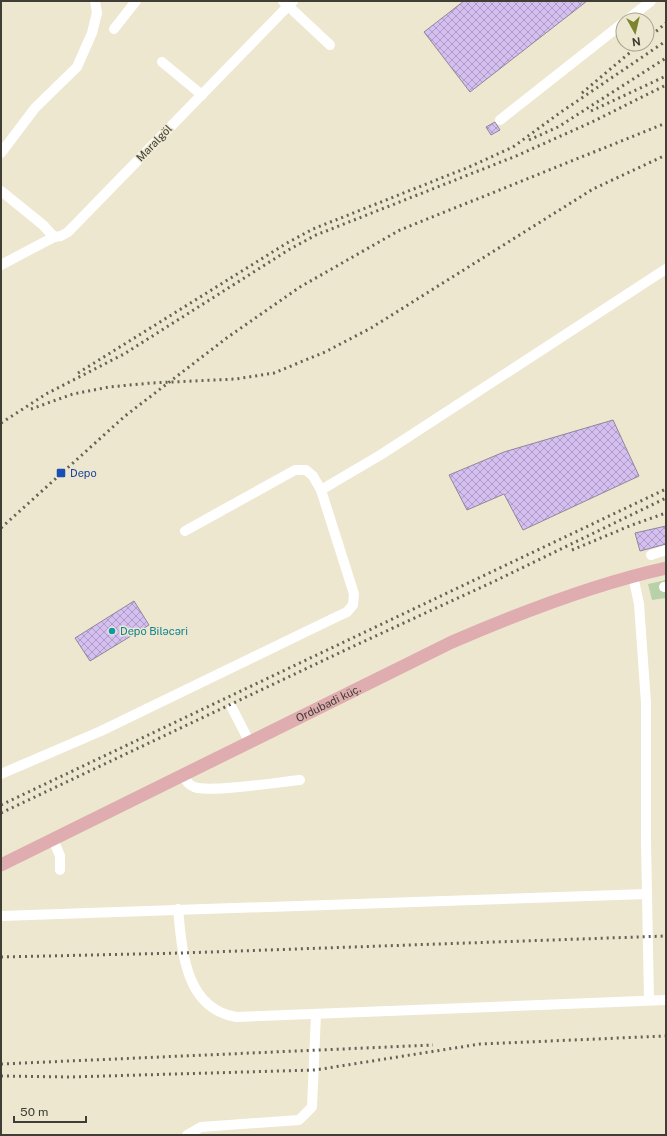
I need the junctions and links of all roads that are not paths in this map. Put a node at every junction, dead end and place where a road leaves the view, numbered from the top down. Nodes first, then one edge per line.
1 (95, 1) edge
2 (136, 1) edge
3 (651, 1) edge
4 (289, 3) edge
5 (637, 12) edge
6 (114, 29) dead end
7 (615, 29) edge
8 (330, 45) dead end
9 (162, 62) dead end
10 (202, 95) junction
11 (500, 120) dead end
12 (1, 153) edge
13 (1, 191) edge
14 (54, 237) junction
15 (1, 265) edge
16 (666, 270) edge
17 (321, 490) junction
18 (185, 531) dead end
19 (666, 550) edge
20 (651, 555) dead end
21 (666, 568) edge
22 (633, 576) junction
23 (232, 708) dead end
24 (249, 741) junction
25 (1, 774) edge
26 (182, 774) junction
27 (300, 780) dead end
28 (53, 839) junction
29 (1, 865) edge
30 (60, 870) dead end
31 (647, 894) junction
32 (178, 909) junction
33 (1, 916) edge
34 (649, 1000) junction
35 (666, 1000) edge
36 (316, 1014) junction
37 (187, 1135) edge

1 - 12 street
2 - 6 street
3 - 5 street
4 - 8 street
4 - 10 street, Maralgöl
7 - 11 street
9 - 10 street
10 - 14 street, Maralgöl
13 - 14 street
14 - 15 street, Maralgöl
16 - 17 street
17 - 18 street
17 - 25 street
19 - 20 street
21 - 22 main road, Ordubadi küç.
22 - 24 main road, Ordubadi küç.
22 - 31 street
23 - 24 street
24 - 26 main road, Ordubadi küç.
26 - 27 street
26 - 28 main road, Ordubadi küç.
28 - 29 main road, Ordubadi küç.
28 - 30 street
31 - 32 street
31 - 34 street
32 - 33 street
32 - 36 street
34 - 35 street
34 - 36 street
36 - 37 street

